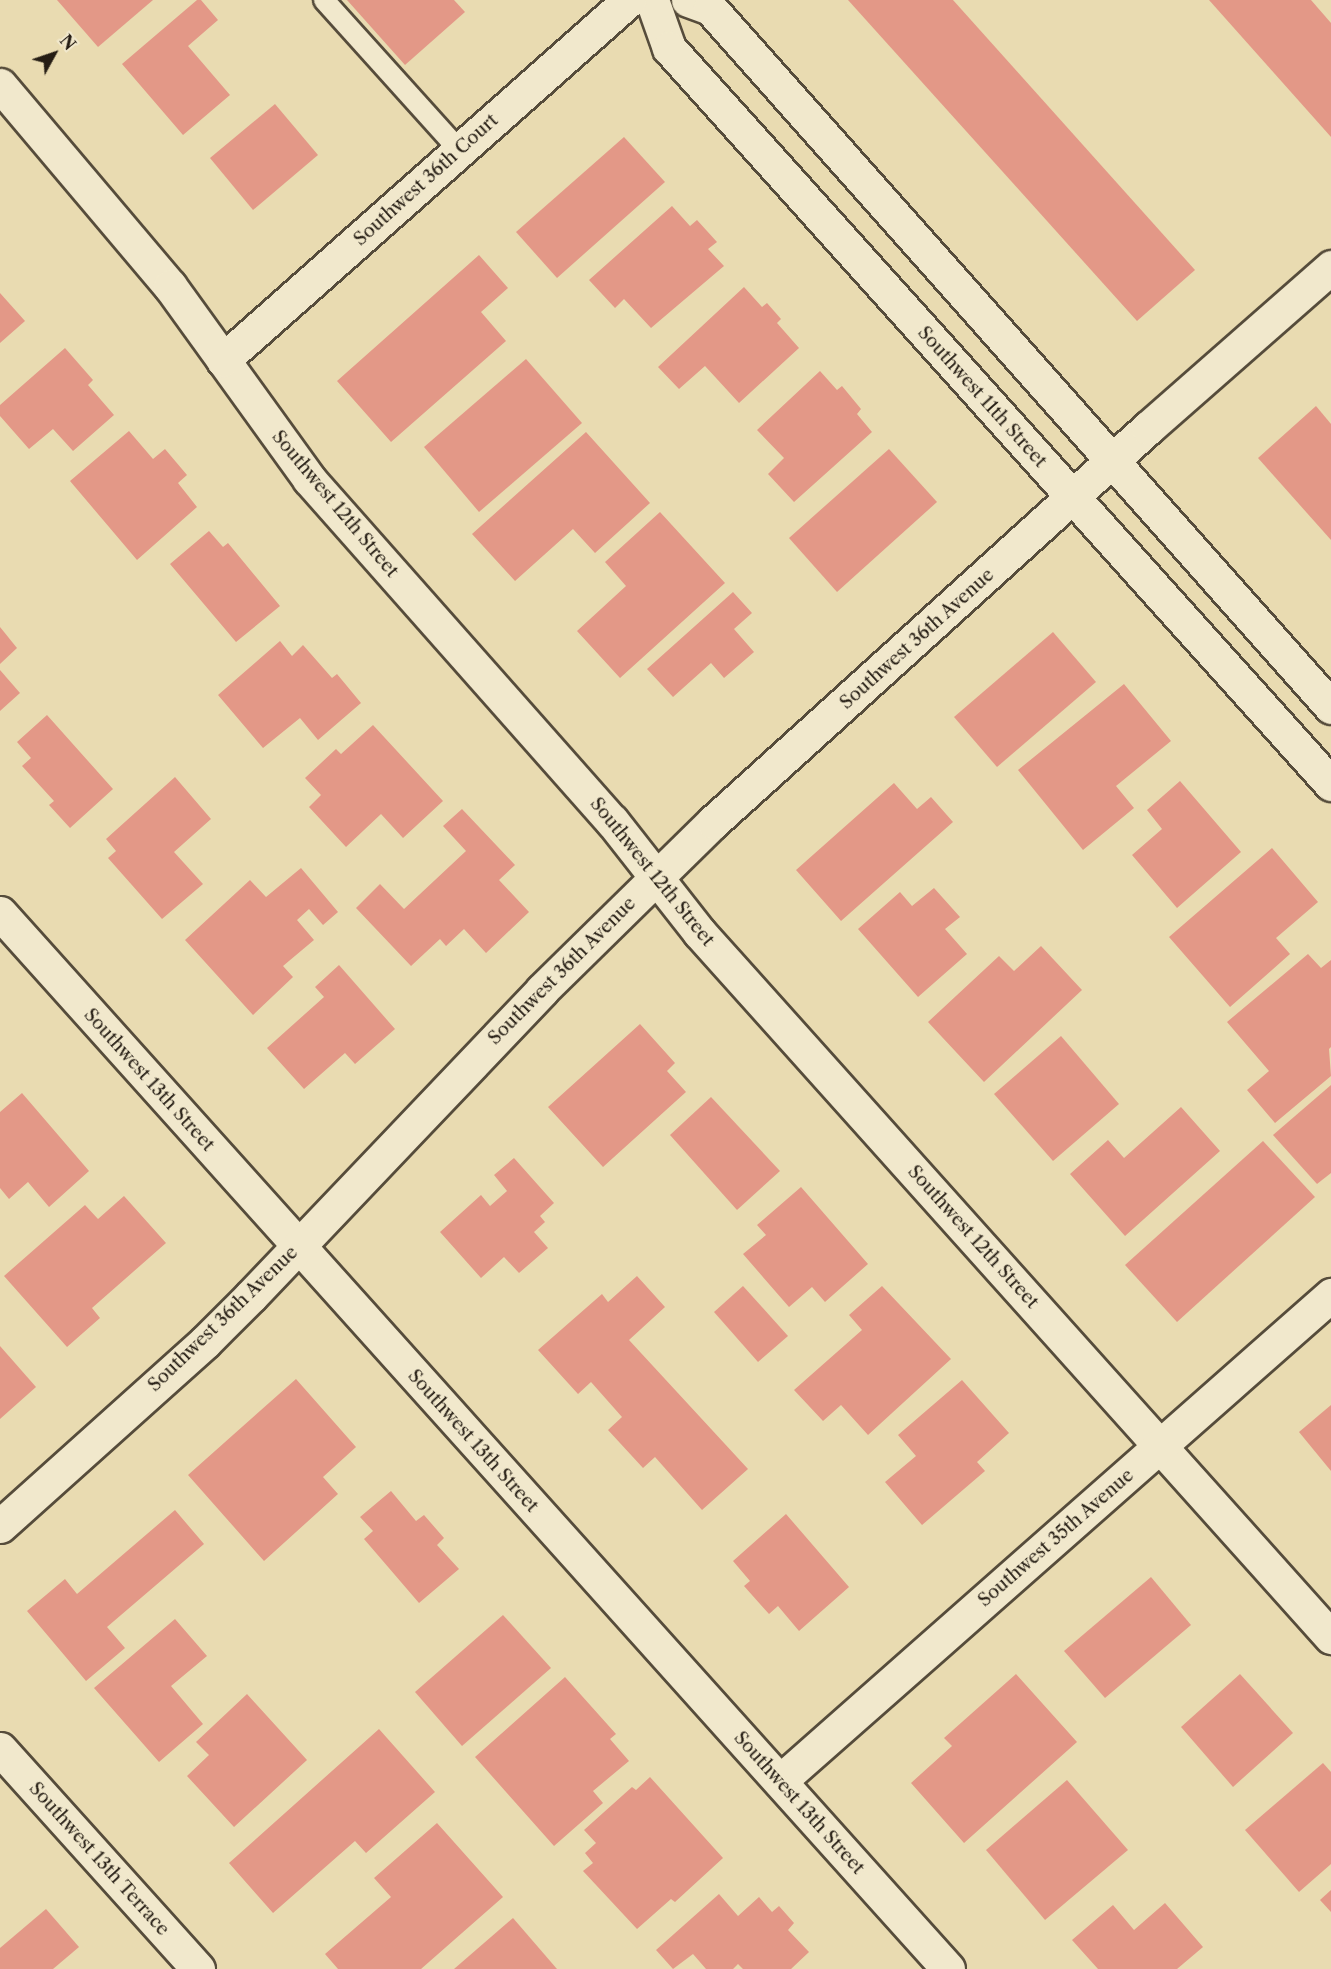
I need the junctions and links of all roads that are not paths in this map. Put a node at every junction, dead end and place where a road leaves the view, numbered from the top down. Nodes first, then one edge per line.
1 (324, 0) edge
2 (629, 0) edge
3 (652, 0) edge
4 (688, 0) edge
5 (0, 85) edge
6 (459, 150) junction
7 (1331, 267) edge
8 (224, 360) junction
9 (1111, 462) junction
10 (1072, 498) junction
11 (1331, 707) edge
12 (1331, 783) edge
13 (656, 877) junction
14 (0, 913) edge
15 (298, 1247) junction
16 (1331, 1295) edge
17 (1161, 1445) junction
18 (0, 1526) edge
19 (1331, 1637) edge
20 (0, 1749) edge
21 (780, 1781) junction
22 (198, 1969) edge
23 (948, 1969) edge

1 - 6 lane
2 - 6 street, Southwest 36th Court
3 - 10 street, Southwest 11th Street
4 - 9 street
5 - 8 street, Southwest 12th Street
6 - 8 street, Southwest 36th Court
7 - 9 street, Southwest 36th Avenue
8 - 13 street, Southwest 12th Street
9 - 10 street, Southwest 36th Avenue
9 - 11 street
10 - 12 street, Southwest 11th Street
10 - 13 street, Southwest 36th Avenue
13 - 15 street, Southwest 36th Avenue
13 - 17 street, Southwest 12th Street
14 - 15 street, Southwest 13th Street
15 - 18 street, Southwest 36th Avenue
15 - 21 street, Southwest 13th Street
16 - 17 street, Southwest 35th Avenue
17 - 19 street, Southwest 12th Street
17 - 21 street, Southwest 35th Avenue
20 - 22 street, Southwest 13th Terrace
21 - 23 street, Southwest 13th Street

